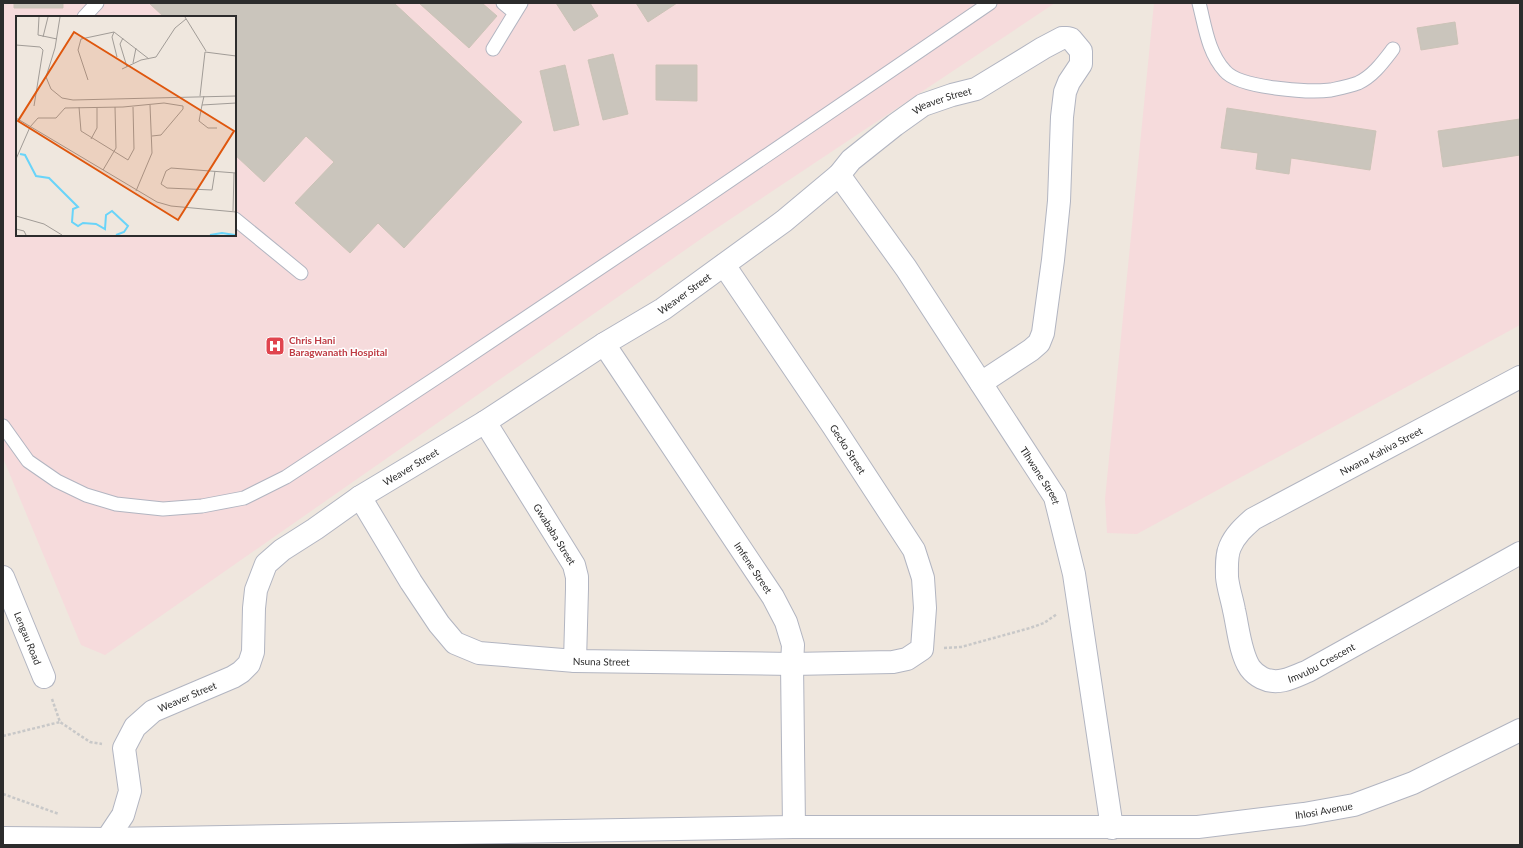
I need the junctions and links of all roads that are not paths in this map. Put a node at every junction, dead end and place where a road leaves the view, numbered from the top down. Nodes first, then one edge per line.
1 (97, 3) edge
2 (503, 3) edge
3 (990, 3) edge
4 (1199, 3) edge
5 (518, 8) edge
6 (85, 16) edge
7 (493, 49) dead end
8 (1393, 49) dead end
9 (839, 175) junction
10 (236, 220) edge
11 (724, 265) junction
12 (301, 273) dead end
13 (604, 344) junction
14 (1520, 377) edge
15 (981, 383) junction
16 (485, 422) junction
17 (3, 426) edge
18 (360, 497) junction
19 (1243, 528) joint
20 (1520, 553) edge
21 (3, 577) edge
22 (922, 649) joint
23 (575, 661) junction
24 (792, 664) junction
25 (44, 677) road end
26 (1520, 730) edge
27 (794, 827) junction
28 (1112, 828) junction
29 (3, 838) edge
30 (108, 842) edge

1 - 6 lane
2 - 5 lane
3 - 17 lane
4 - 8 lane
5 - 7 lane
9 - 11 street, Weaver Street
9 - 15 street, Tlhwane Street
9 - 15 street, Weaver Street
10 - 12 lane
11 - 13 street, Weaver Street
11 - 22 street, Gecko Street
13 - 16 street, Weaver Street
13 - 24 street, Imfene Street
14 - 19 street, Nwana Kahiva Street
15 - 28 street, Tlhwane Street
16 - 18 street, Weaver Street
16 - 23 street, Gwababa Street
18 - 23 street, Nsuna Street
18 - 30 street, Weaver Street
19 - 20 street, Imvubu Crescent
21 - 25 street, Lengau Road
22 - 24 street, Nsuna Street
23 - 24 street, Nsuna Street
24 - 27 street, Imfene Street
26 - 28 street, Ihlosi Avenue
27 - 28 street, Ihlosi Avenue
27 - 30 street, Ihlosi Avenue
29 - 30 street, Ihlosi Avenue

